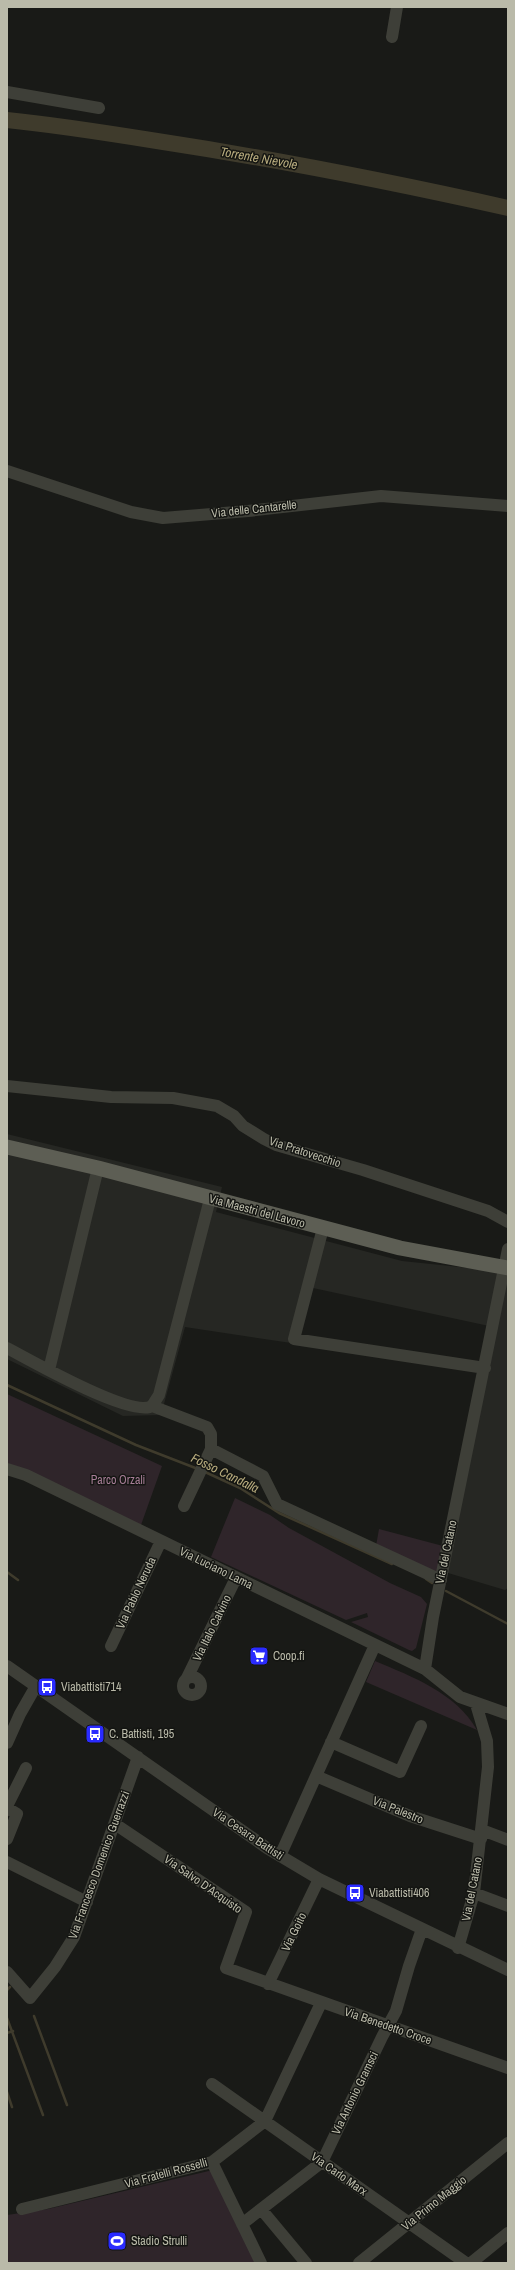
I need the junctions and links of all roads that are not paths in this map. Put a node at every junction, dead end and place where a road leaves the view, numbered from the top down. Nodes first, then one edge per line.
1 (397, 7) edge
2 (392, 37) dead end
3 (7, 92) edge
4 (99, 108) dead end
5 (7, 471) edge
6 (508, 506) edge
7 (7, 1086) edge
8 (7, 1147) edge
9 (98, 1168) junction
10 (210, 1198) junction
11 (508, 1222) edge
12 (323, 1228) junction
13 (508, 1249) edge
14 (506, 1267) edge
15 (7, 1348) edge
16 (485, 1368) junction
17 (49, 1370) junction
18 (152, 1406) junction
19 (209, 1452) junction
20 (7, 1469) edge
21 (184, 1506) dead end
22 (161, 1541) junction
23 (236, 1578) junction
24 (441, 1580) junction
25 (374, 1645) junction
26 (111, 1646) dead end
27 (7, 1666) edge
28 (425, 1669) junction
29 (187, 1678) dead end
30 (36, 1686) junction
31 (476, 1704) junction
32 (508, 1714) edge
33 (421, 1726) dead end
34 (331, 1742) junction
35 (7, 1743) edge
36 (138, 1757) junction
37 (26, 1768) dead end
38 (316, 1776) junction
39 (7, 1807) edge
40 (115, 1824) junction
41 (481, 1834) junction
42 (7, 1839) edge
43 (508, 1840) edge
44 (280, 1856) junction
45 (7, 1862) edge
46 (319, 1879) junction
47 (474, 1893) junction
48 (87, 1902) junction
49 (508, 1906) edge
50 (422, 1929) junction
51 (458, 1948) junction
52 (508, 1970) edge
53 (7, 1972) edge
54 (268, 1984) junction
55 (321, 2003) junction
56 (389, 2026) junction
57 (508, 2068) edge
58 (212, 2084) dead end
59 (265, 2121) junction
60 (508, 2143) edge
61 (212, 2162) junction
62 (322, 2162) junction
63 (22, 2209) dead end
64 (261, 2209) junction
65 (409, 2223) junction
66 (242, 2224) junction
67 (508, 2233) edge
68 (261, 2263) edge
69 (306, 2263) edge
70 (359, 2263) edge
71 (466, 2263) edge
72 (471, 2263) edge

1 - 2 street
3 - 4 street
5 - 6 street, Via delle Cantarelle
7 - 11 street, Via Pratovecchio
8 - 9 main road, Via Maestri del Lavoro
9 - 10 main road, Via Maestri del Lavoro
9 - 17 street
10 - 12 main road, Via Maestri del Lavoro
10 - 18 street
12 - 14 main road, Via Maestri del Lavoro
12 - 16 street
13 - 14 street, Via del Catano
14 - 16 street, Via del Catano
15 - 17 street
16 - 24 street, Via del Catano
17 - 18 street
18 - 19 street
19 - 21 street
19 - 24 street
20 - 22 street, Via Luciano Lama
22 - 23 street, Via Luciano Lama
22 - 26 street, Via Pablo Neruda
23 - 25 street, Via Luciano Lama
23 - 29 street, Via Italo Calvino
24 - 28 street, Via del Catano
25 - 28 street, Via Luciano Lama
25 - 34 street
27 - 30 street, Via Cesare Battisti
28 - 31 street
30 - 35 street
30 - 36 street, Via Cesare Battisti
31 - 32 street
31 - 41 street, Via del Catano
33 - 34 street
34 - 38 street
36 - 40 street, Via Francesco Domenico Guerrazzi
36 - 44 street, Via Cesare Battisti
37 - 39 street
38 - 41 street, Via Palestro
38 - 44 street
39 - 42 street
40 - 48 street, Via Francesco Domenico Guerrazzi
40 - 54 street, Via Salvo D'Acquisto
41 - 43 street
41 - 47 street, Via del Catano
44 - 46 street, Via Cesare Battisti
45 - 48 street
46 - 50 street, Via Cesare Battisti
46 - 54 street, Via Goito
47 - 49 street
47 - 51 street, Via del Catano
48 - 53 street, Via Francesco Domenico Guerrazzi
50 - 51 street, Via Cesare Battisti
50 - 56 street, Via Antonio Gramsci
51 - 52 street, Via Cesare Battisti
54 - 55 street, Via Benedetto Croce
55 - 56 street, Via Benedetto Croce
55 - 59 street, Via Fratelli Rosselli
56 - 57 street, Via Benedetto Croce
56 - 62 street, Via Antonio Gramsci
58 - 59 street, Via Carlo Marx
59 - 61 street, Via Fratelli Rosselli
59 - 62 street, Via Carlo Marx
60 - 65 street, Via Primo Maggio
61 - 63 street, Via Fratelli Rosselli
61 - 66 street
62 - 64 street, Via Antonio Gramsci
62 - 65 street, Via Carlo Marx
64 - 66 street, Via Antonio Gramsci
64 - 69 street
65 - 70 street, Via Primo Maggio
65 - 71 street, Via Carlo Marx
66 - 68 street
67 - 72 street

